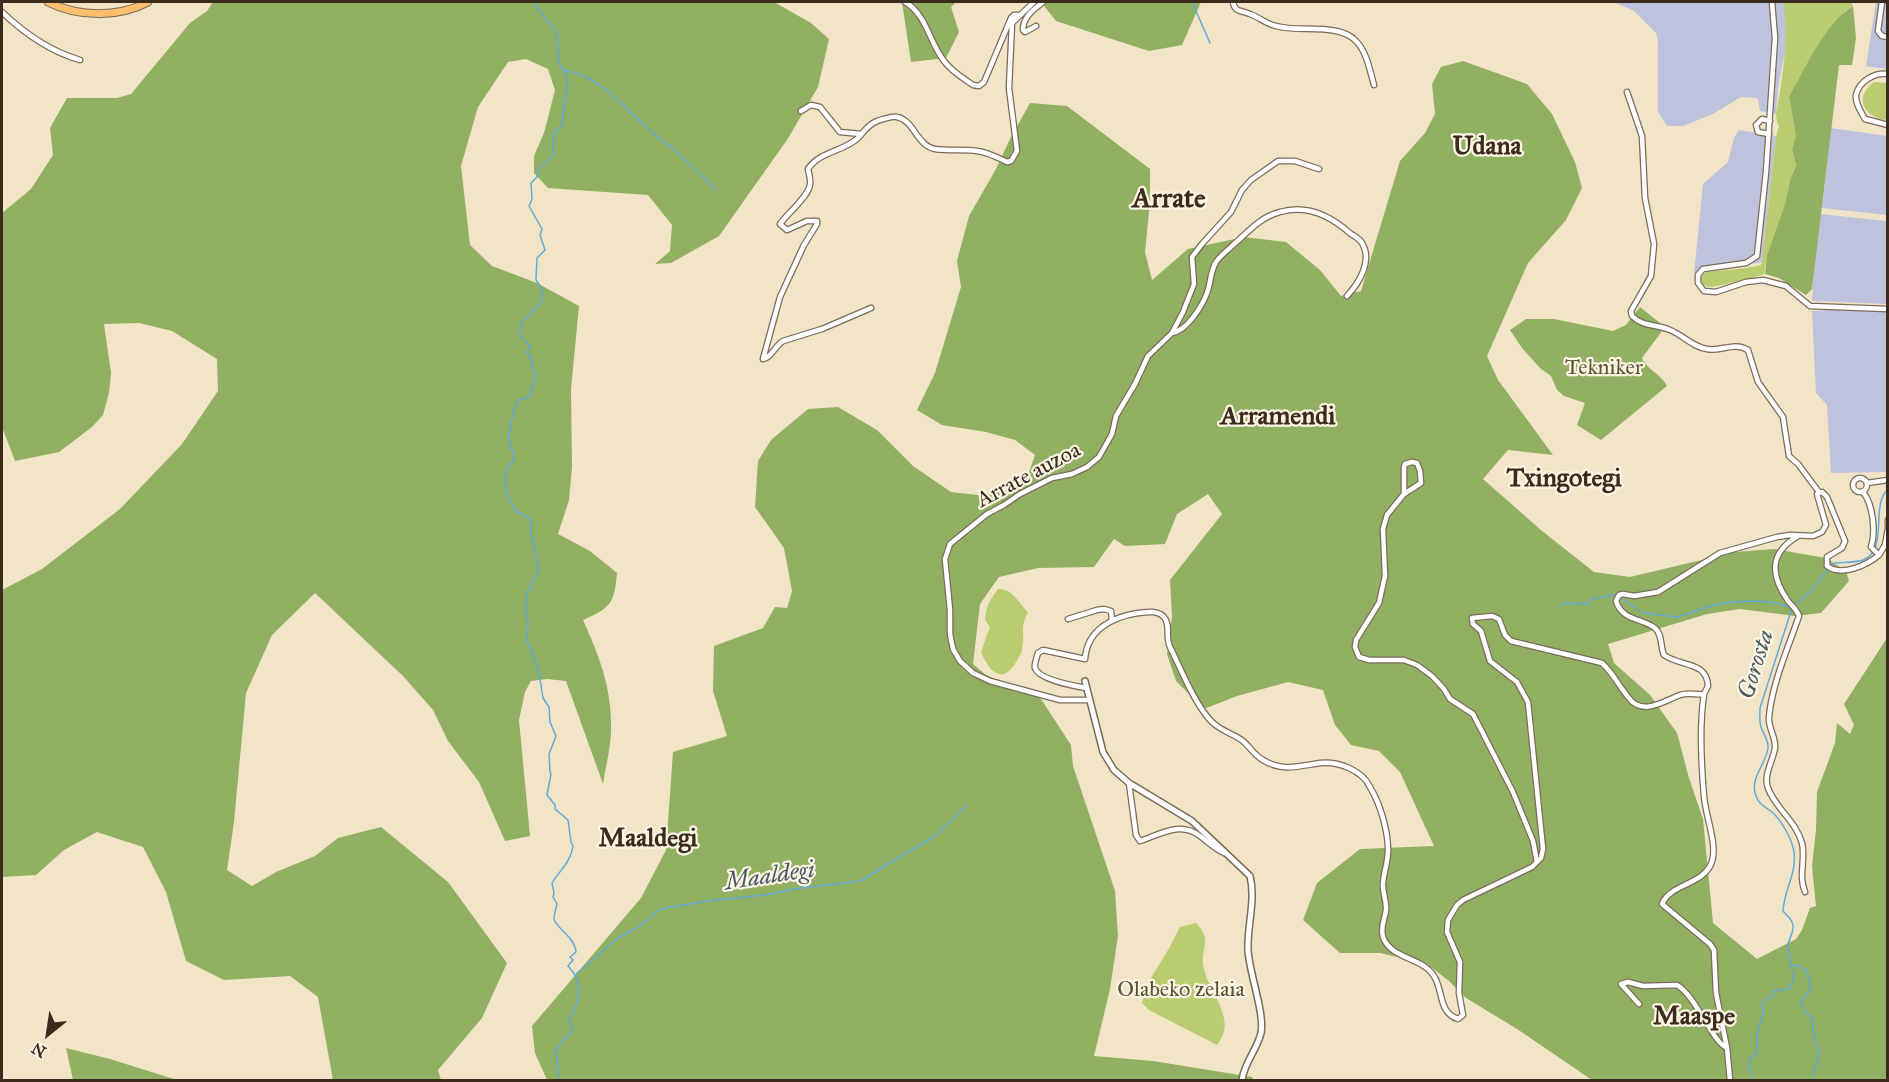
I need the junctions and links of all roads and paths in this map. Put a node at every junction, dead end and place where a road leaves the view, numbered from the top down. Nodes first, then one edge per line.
1 (48, 2) edge
2 (148, 2) edge
3 (905, 2) edge
4 (1034, 2) edge
5 (1043, 2) edge
6 (1233, 2) edge
7 (1772, 2) edge
8 (1882, 2) edge
9 (2, 12) edge
10 (1019, 15) junction
11 (1036, 26) dead end
12 (1887, 37) edge
13 (80, 60) dead end
14 (1887, 74) edge
15 (1374, 85) dead end
16 (1627, 92) dead end
17 (801, 111) dead end
18 (1770, 124) junction
19 (1887, 125) edge
20 (861, 134) junction
21 (1769, 134) junction
22 (1319, 169) dead end
23 (1347, 296) dead end
24 (871, 308) dead end
25 (1887, 309) edge
26 (1172, 333) junction
27 (1887, 480) edge
28 (1867, 483) junction
29 (1819, 492) junction
30 (1863, 492) junction
31 (1404, 494) junction
32 (1887, 519) edge
33 (1887, 528) edge
34 (1800, 535) junction
35 (1876, 552) junction
36 (1112, 618) junction
37 (1068, 619) dead end
38 (1085, 681) dead end
39 (1086, 688) junction
40 (1704, 694) junction
41 (1089, 700) junction
42 (1129, 783) junction
43 (1229, 856) junction
44 (1538, 862) junction
45 (1805, 892) dead end
46 (1639, 1004) dead end
47 (1727, 1048) junction
48 (1242, 1080) edge
49 (1730, 1080) edge

1 - 2 highway
3 - 10 street
4 - 10 street
5 - 11 street
6 - 15 street
7 - 18 street
8 - 12 street
9 - 13 street
10 - 20 street
14 - 19 street
16 - 29 street
17 - 20 street
18 - 21 street
18 - 21 street
20 - 24 street
21 - 25 street
22 - 26 street, Arrate auzoa
23 - 26 street, Arrate auzoa
26 - 41 street, Arrate auzoa
27 - 28 street
28 - 30 street
28 - 30 street
29 - 34 street
29 - 35 street
30 - 35 street
31 - 31 street
31 - 44 street
32 - 33 street
33 - 35 street
34 - 40 street
34 - 45 street
36 - 37 street
36 - 39 street
36 - 44 street
38 - 39 street
39 - 41 street
40 - 44 street
40 - 47 street
41 - 42 street
42 - 43 street
42 - 43 street
43 - 48 street
46 - 47 street
47 - 49 street

